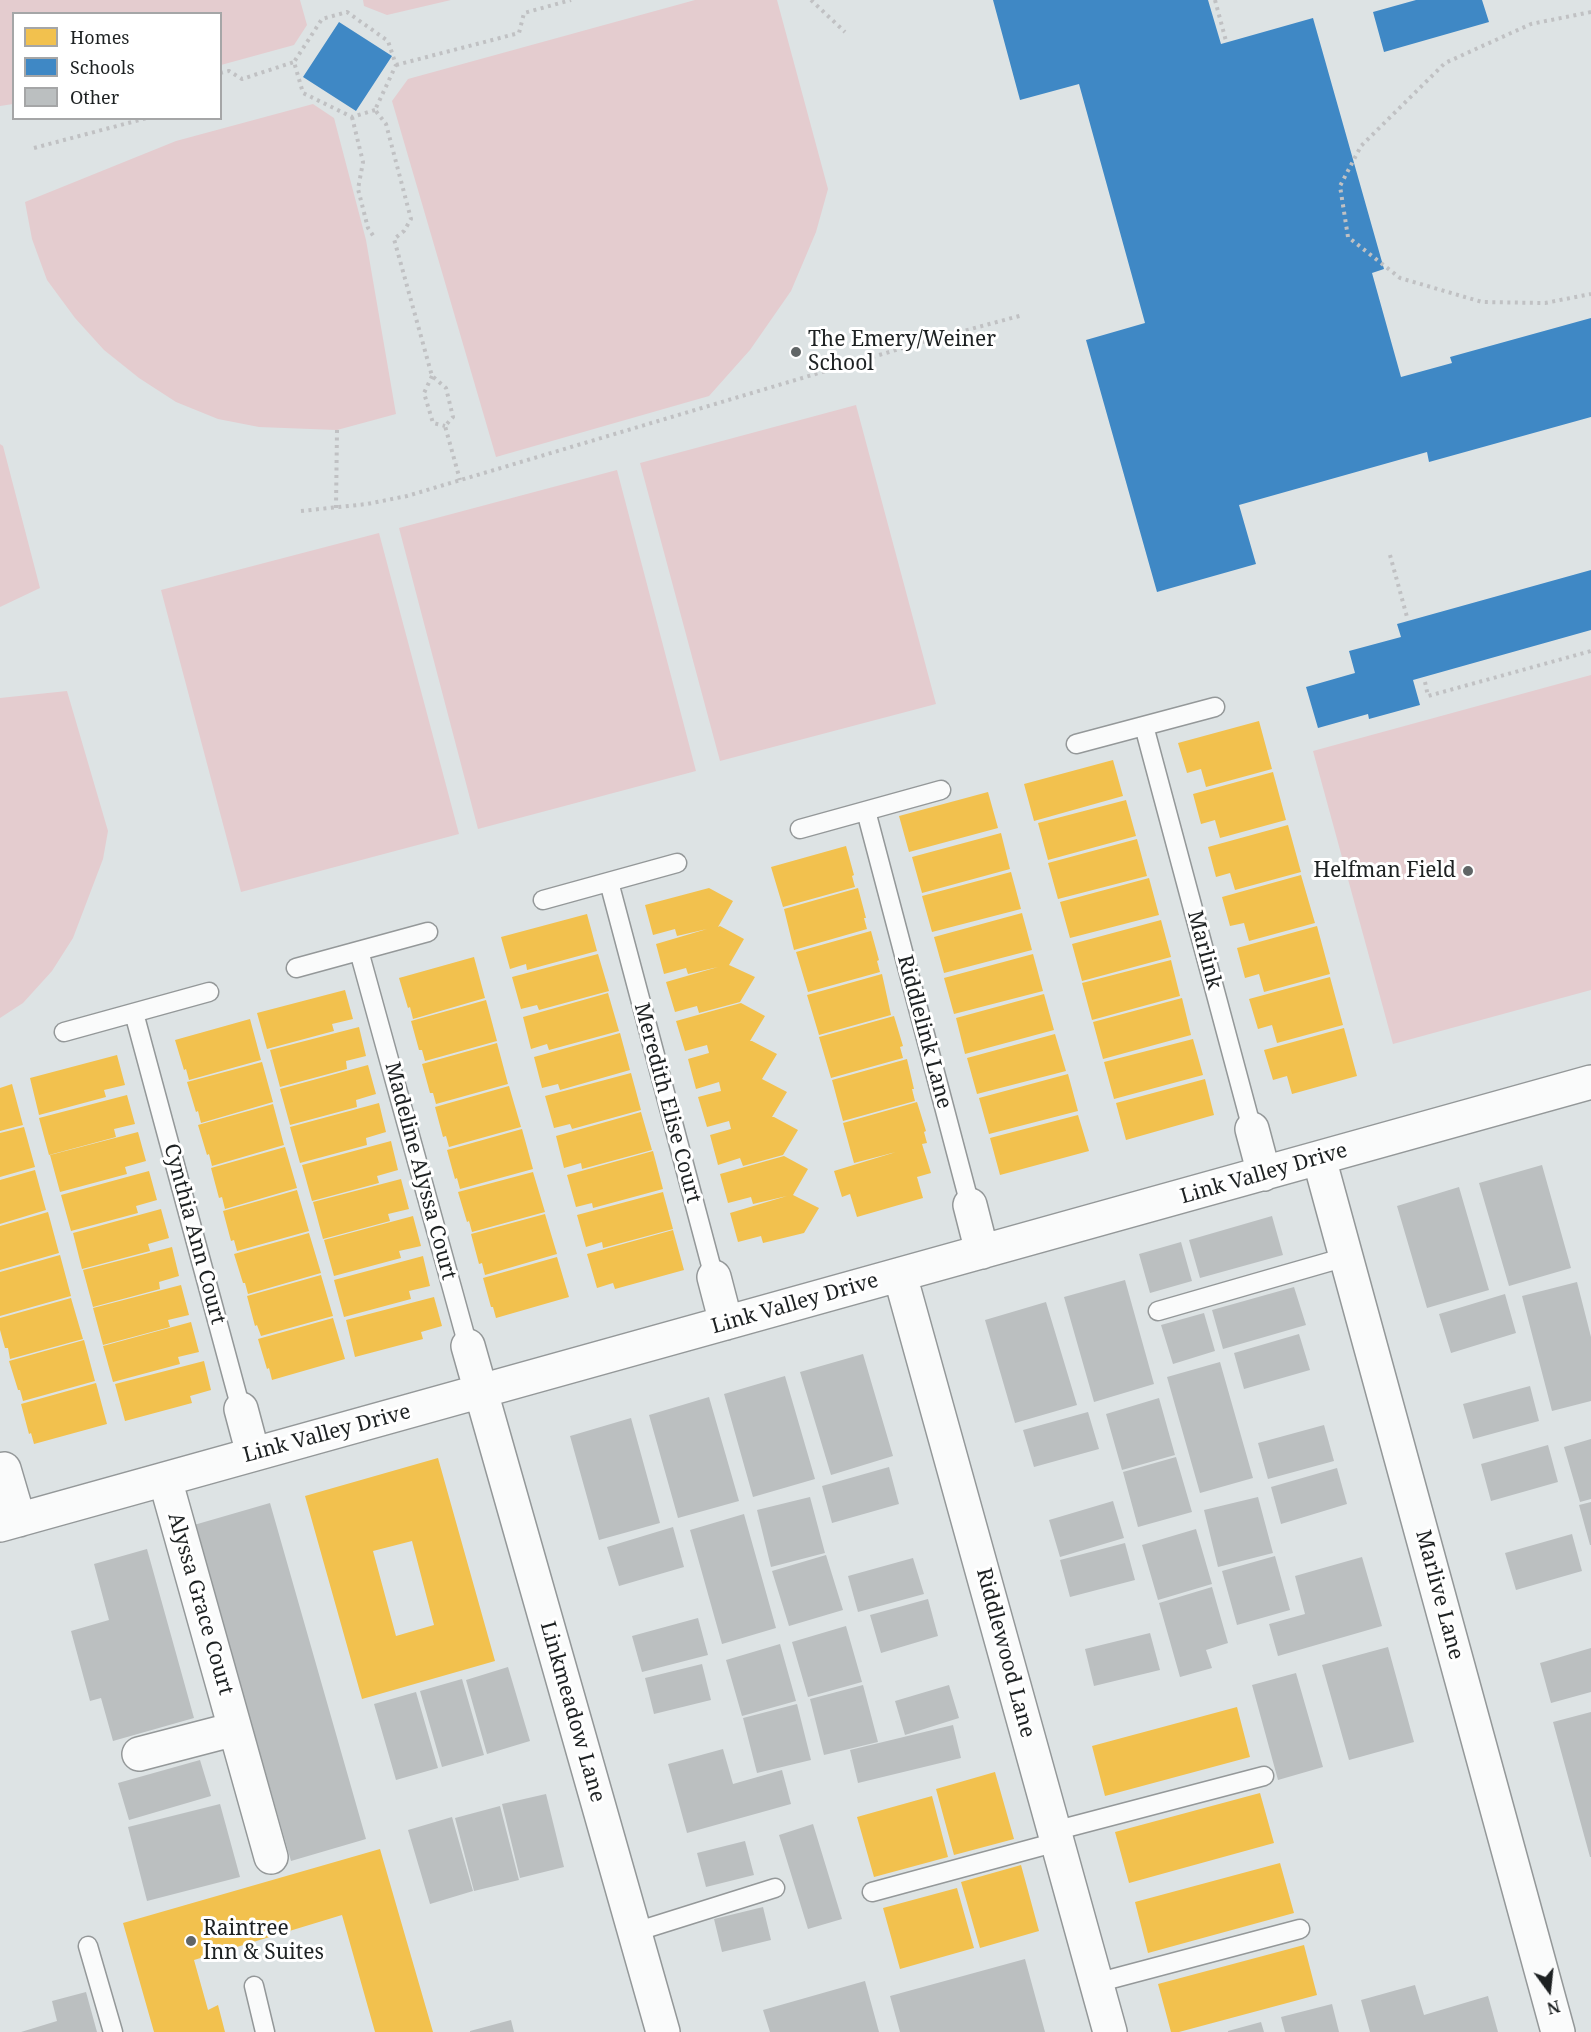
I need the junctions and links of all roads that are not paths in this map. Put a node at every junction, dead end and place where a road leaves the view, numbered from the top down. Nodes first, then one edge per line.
1 (1215, 707) dead end
2 (1144, 726) junction
3 (1076, 744) dead end
4 (941, 790) dead end
5 (866, 811) junction
6 (800, 829) dead end
7 (677, 863) dead end
8 (609, 882) junction
9 (543, 900) dead end
10 (428, 932) dead end
11 (359, 951) junction
12 (296, 968) dead end
13 (209, 993) dead end
14 (134, 1013) junction
15 (64, 1032) dead end
16 (1591, 1082) edge
17 (1251, 1129) joint
18 (1319, 1158) junction
19 (1264, 1174) junction
20 (970, 1205) joint
21 (982, 1252) junction
22 (1346, 1257) junction
23 (900, 1275) junction
24 (714, 1277) joint
25 (1158, 1311) dead end
26 (726, 1323) junction
27 (468, 1346) joint
28 (481, 1391) junction
29 (241, 1409) joint
30 (253, 1454) junction
31 (2, 1460) edge
32 (165, 1479) junction
33 (9, 1523) edge
34 (235, 1729) junction
35 (139, 1754) dead end
36 (1264, 1776) dead end
37 (1056, 1836) junction
38 (271, 1857) dead end
39 (775, 1888) dead end
40 (872, 1892) dead end
41 (1300, 1929) dead end
42 (635, 1932) junction
43 (88, 1946) dead end
44 (1096, 1983) junction
45 (254, 1986) dead end
46 (112, 2032) edge
47 (265, 2032) edge
48 (663, 2032) edge
49 (1110, 2032) edge
50 (1558, 2032) edge

1 - 2 lane
2 - 3 lane
2 - 17 lane, Marlink
4 - 5 lane
5 - 6 lane
5 - 20 lane, Riddlelink Lane
7 - 8 lane
8 - 9 lane
8 - 24 lane, Meredith Elise Court
10 - 11 lane
11 - 12 lane
11 - 27 lane, Madeline Alyssa Court
13 - 14 lane
14 - 15 lane
14 - 29 lane, Cynthia Ann Court
16 - 18 street, Link Valley Drive
17 - 19 street, Marlink
18 - 19 street, Link Valley Drive
18 - 22 street, Marlive Lane
19 - 21 street, Link Valley Drive
20 - 21 street, Riddlelink Lane
21 - 23 street, Link Valley Drive
22 - 25 lane
22 - 50 street, Marlive Lane
23 - 26 street, Link Valley Drive
23 - 37 street, Riddlewood Lane
24 - 26 street, Meredith Elise Court
26 - 28 street, Link Valley Drive
27 - 28 street, Madeline Alyssa Court
28 - 30 street, Link Valley Drive
28 - 42 street, Linkmeadow Lane
29 - 30 street, Cynthia Ann Court
30 - 32 street, Link Valley Drive
31 - 33 street
32 - 33 street, Link Valley Drive
32 - 34 street, Alyssa Grace Court
34 - 35 street
34 - 38 street, Alyssa Grace Court
36 - 37 lane
37 - 40 lane
37 - 44 street, Riddlewood Lane
39 - 42 lane
41 - 44 lane
42 - 48 street, Linkmeadow Lane
43 - 46 lane
44 - 49 street, Riddlewood Lane
45 - 47 lane

